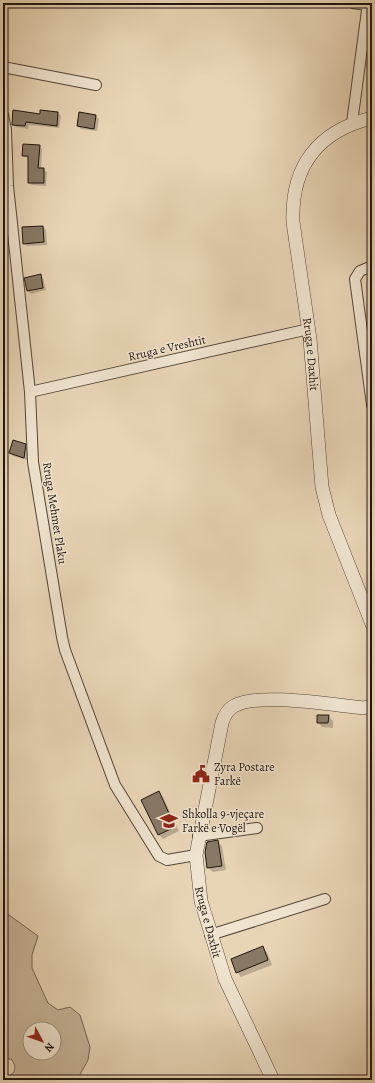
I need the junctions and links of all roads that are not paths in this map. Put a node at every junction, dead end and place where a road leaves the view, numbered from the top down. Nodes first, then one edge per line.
1 (353, 3) edge
2 (367, 4) edge
3 (3, 66) edge
4 (96, 85) dead end
5 (3, 115) edge
6 (372, 118) edge
7 (352, 123) junction
8 (372, 266) edge
9 (309, 329) junction
10 (370, 376) edge
11 (30, 392) junction
12 (372, 405) edge
13 (372, 624) edge
14 (372, 706) edge
15 (257, 828) dead end
16 (198, 836) junction
17 (196, 855) junction
18 (325, 898) dead end
19 (210, 934) junction
20 (273, 1080) edge

1 - 2 street
2 - 7 street
3 - 4 street
5 - 11 street, Rruga Mehmet Plaku
6 - 7 street, Rruga e Daxhit
7 - 9 street, Rruga e Daxhit
8 - 10 street
9 - 11 street, Rruga e Vreshtit
9 - 13 street, Rruga e Daxhit
10 - 12 street
11 - 17 street, Rruga Mehmet Plaku
14 - 16 street, Rruga e Daxhit
15 - 16 street
16 - 17 street, Rruga e Daxhit
17 - 19 street, Rruga e Daxhit
18 - 19 street
19 - 20 street, Rruga e Daxhit

